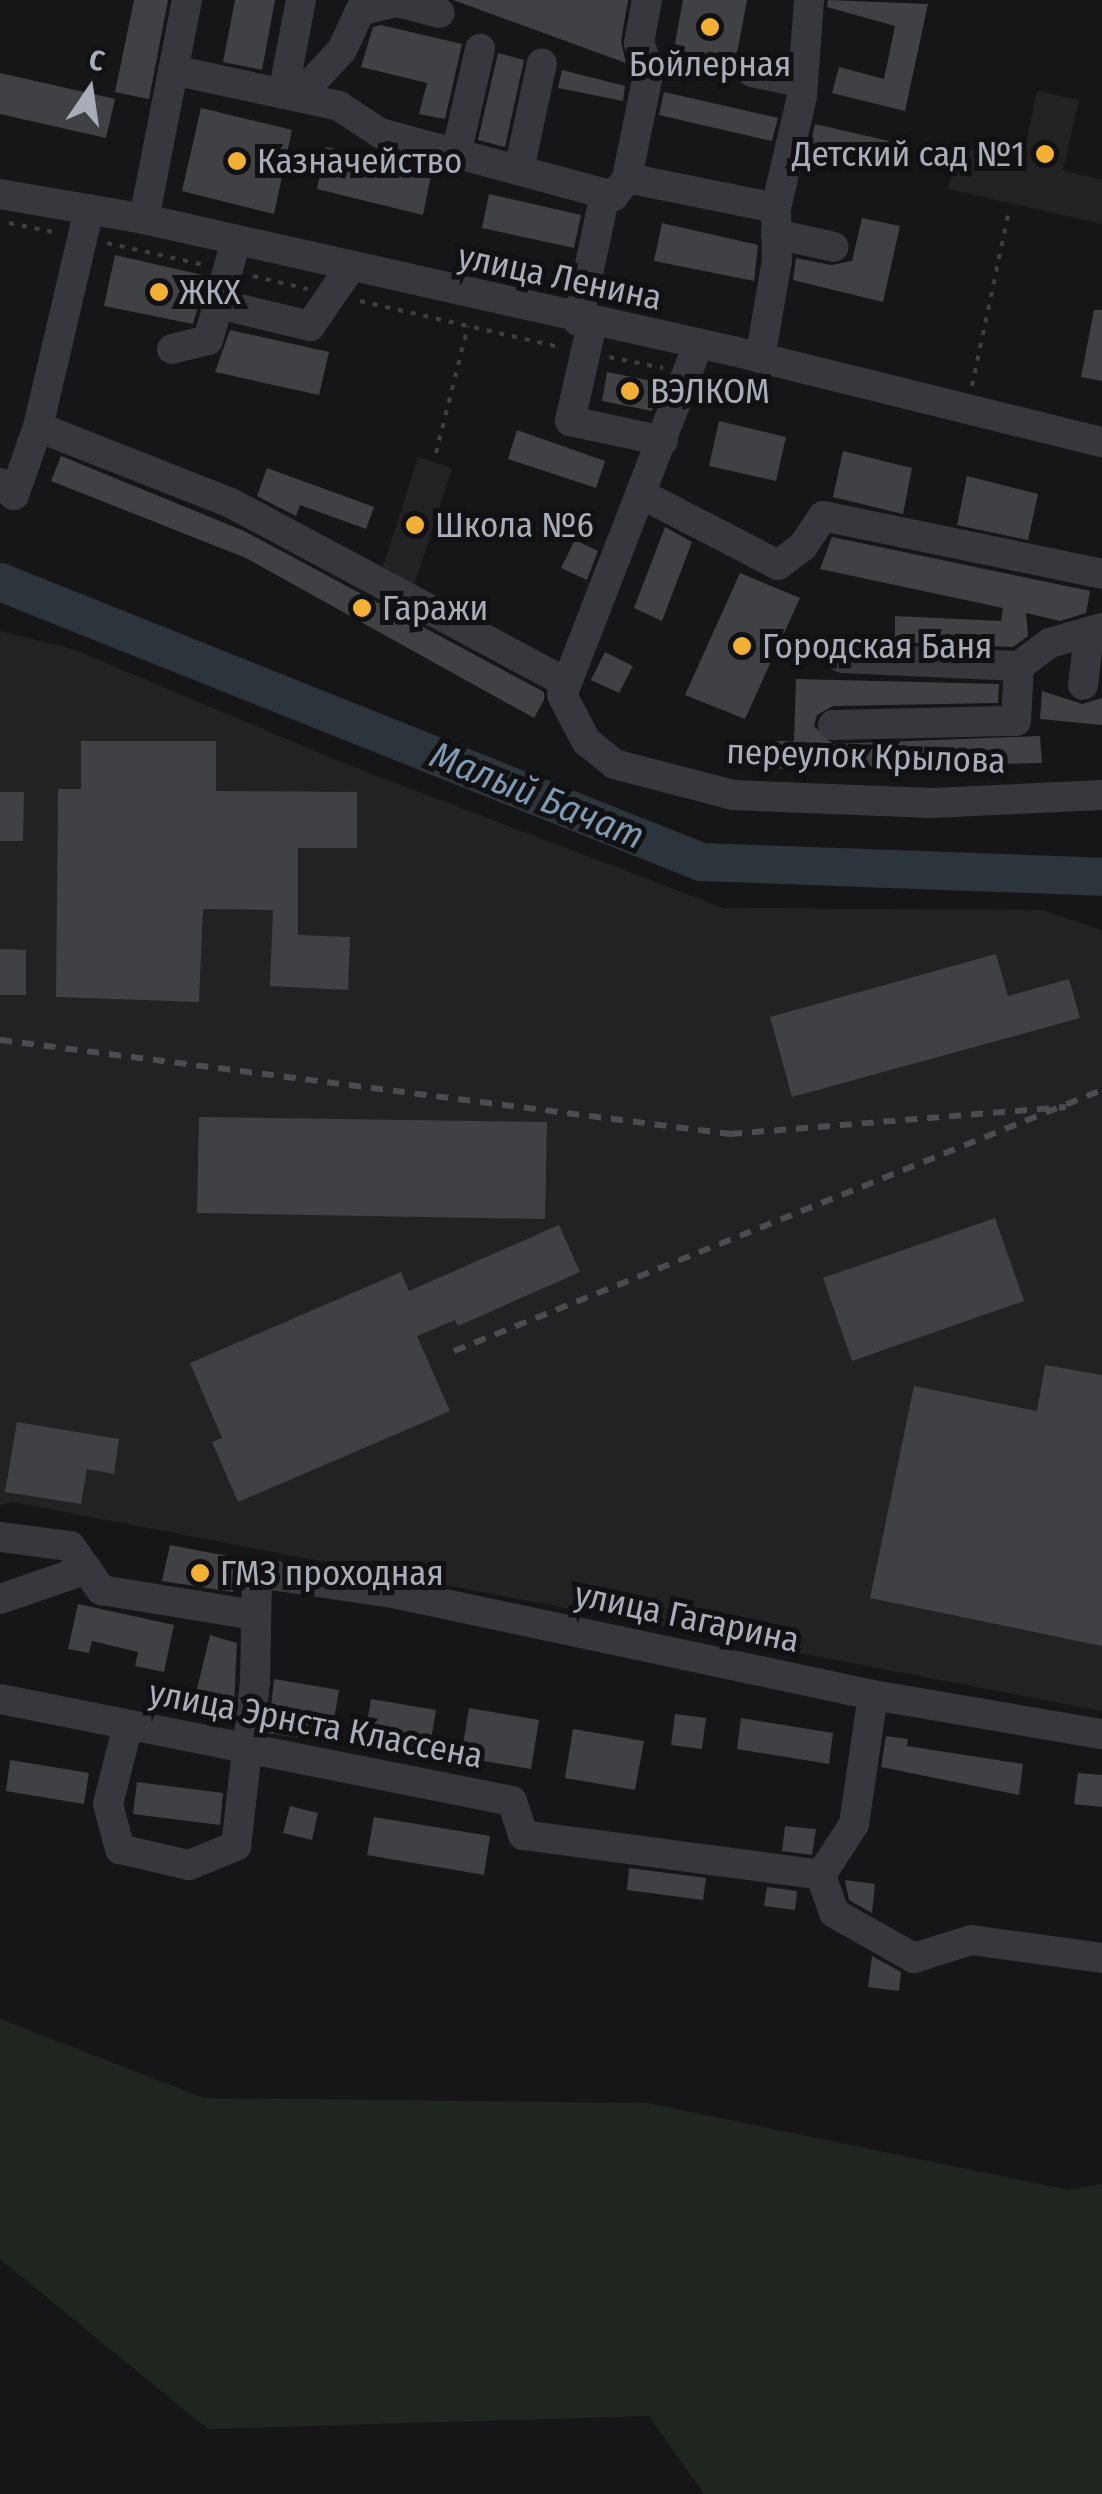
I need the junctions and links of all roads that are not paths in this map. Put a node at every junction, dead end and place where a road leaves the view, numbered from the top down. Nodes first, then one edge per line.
1 (188, 0) edge
2 (301, 0) edge
3 (647, 0) edge
4 (809, 0) edge
5 (440, 14) dead end
6 (480, 49) dead end
7 (542, 63) dead end
8 (173, 70) junction
9 (752, 72) dead end
10 (802, 84) junction
11 (290, 95) junction
12 (456, 154) junction
13 (519, 170) junction
14 (616, 186) junction
15 (0, 194) edge
16 (144, 220) junction
17 (776, 221) junction
18 (86, 223) junction
19 (236, 242) junction
20 (834, 246) dead end
21 (350, 268) junction
22 (218, 304) junction
23 (585, 333) junction
24 (172, 349) dead end
25 (693, 358) junction
26 (760, 358) junction
27 (38, 428) junction
28 (662, 441) junction
29 (1102, 442) edge
30 (643, 495) junction
31 (5, 499) edge
32 (1102, 574) edge
33 (1096, 632) edge
34 (842, 658) dead end
35 (1019, 666) junction
36 (567, 683) junction
37 (1083, 686) dead end
38 (833, 725) dead end
39 (1102, 795) edge
40 (0, 1537) edge
41 (86, 1569) junction
42 (0, 1599) edge
43 (256, 1615) junction
44 (873, 1694) junction
45 (0, 1700) edge
46 (128, 1725) junction
47 (1102, 1734) edge
48 (245, 1748) junction
49 (820, 1876) junction
50 (1102, 1958) edge

1 - 8 street
2 - 11 street
3 - 14 street
4 - 10 street
5 - 11 street
6 - 12 street
7 - 13 street
8 - 11 street
8 - 16 street
9 - 10 street
10 - 17 street
11 - 12 street
12 - 13 street
13 - 14 street
14 - 17 street
14 - 23 street
15 - 18 street, улица Ленина
16 - 18 street, улица Ленина
16 - 19 street, улица Ленина
17 - 20 street
17 - 26 street
18 - 27 street
19 - 21 street, улица Ленина
19 - 22 street
21 - 22 street
21 - 23 street, улица Ленина
22 - 24 street
23 - 25 street, улица Ленина
23 - 28 street
25 - 26 street, улица Ленина
25 - 28 street
26 - 29 street, улица Ленина
27 - 31 street
27 - 36 street
28 - 30 street
30 - 32 street
30 - 36 street
33 - 35 street
33 - 37 street
34 - 35 street
35 - 38 street
36 - 39 street, переулок Крылова
40 - 41 street
41 - 42 street
41 - 43 street
43 - 44 street, улица Гагарина
43 - 48 street
44 - 47 street, улица Гагарина
44 - 49 street
45 - 46 street, улица Эрнста Классена
46 - 48 street, улица Эрнста Классена
46 - 48 street
48 - 49 street, улица Эрнста Классена
49 - 50 street

